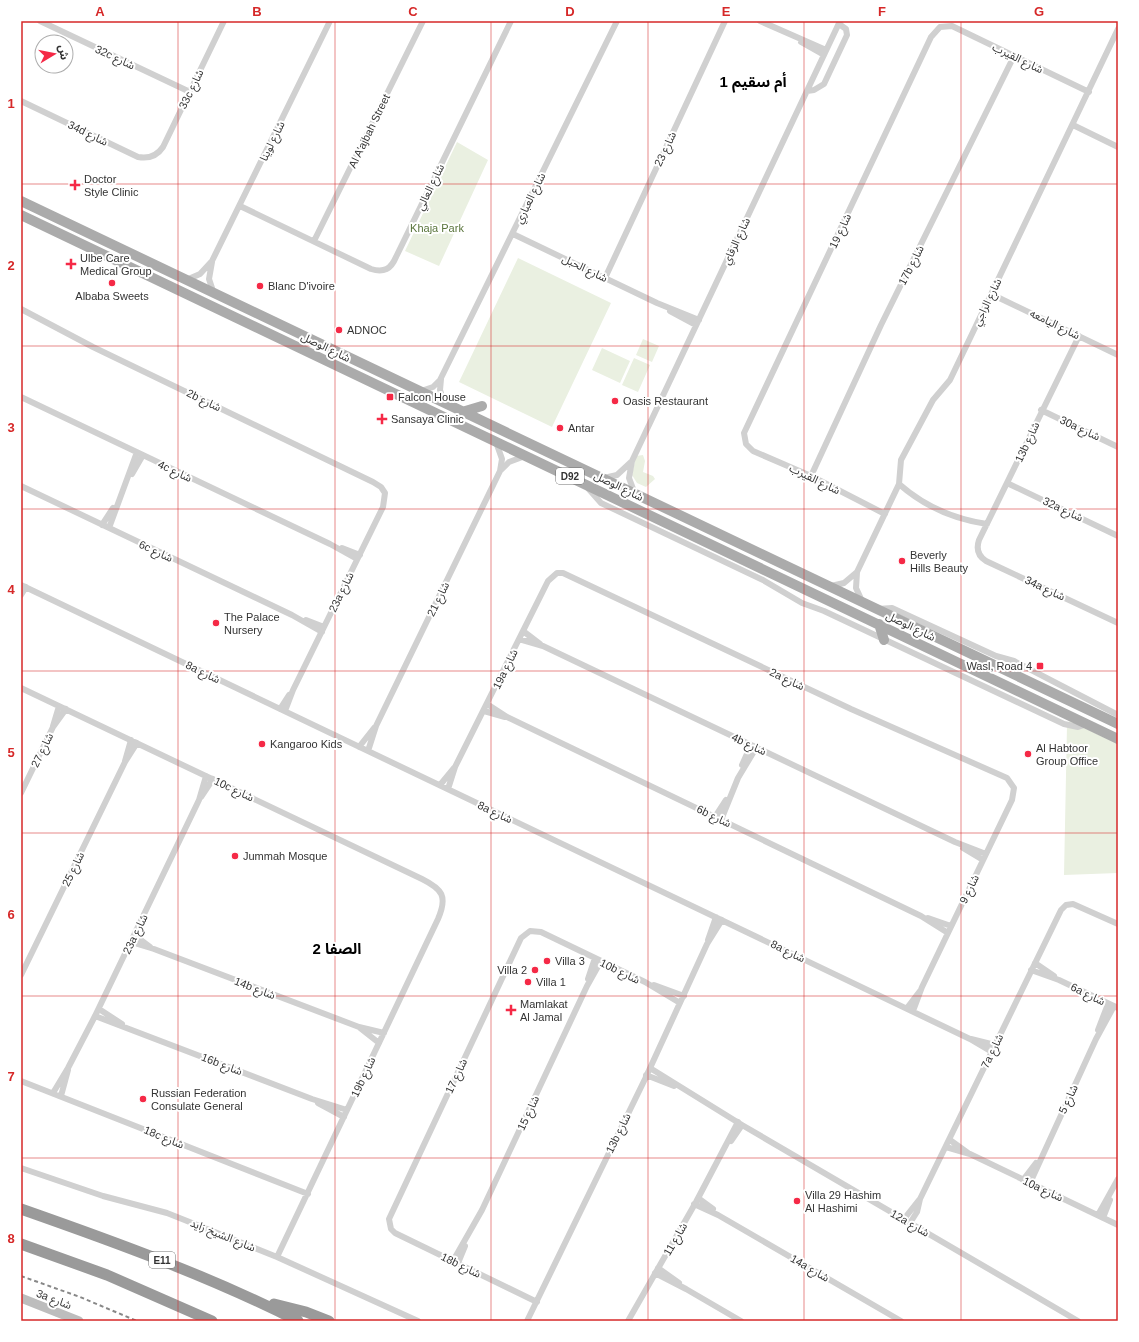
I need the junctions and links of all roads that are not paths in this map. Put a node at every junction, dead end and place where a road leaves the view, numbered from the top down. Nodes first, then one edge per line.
1 (40, 21) edge
2 (224, 21) edge
3 (330, 21) edge
4 (423, 21) edge
5 (511, 21) edge
6 (617, 21) edge
7 (725, 21) edge
8 (760, 21) edge
9 (839, 22) edge
10 (946, 25) joint
11 (1118, 29) edge
12 (825, 52) junction
13 (1014, 56) junction
14 (807, 91) junction
15 (190, 92) junction
16 (1089, 92) junction
17 (21, 101) edge
18 (1073, 125) junction
19 (1118, 146) edge
20 (156, 155) joint
21 (21, 201) edge
22 (240, 206) junction
23 (21, 215) edge
24 (512, 234) junction
25 (314, 241) junction
26 (212, 261) junction
27 (605, 278) junction
28 (185, 280) junction
29 (183, 292) junction
30 (170, 294) dead end
31 (214, 294) junction
32 (991, 294) junction
33 (237, 305) junction
34 (21, 309) edge
35 (232, 315) junction
36 (698, 323) junction
37 (1079, 336) junction
38 (1118, 354) edge
39 (442, 375) junction
40 (420, 392) junction
41 (21, 397) edge
42 (444, 403) junction
43 (482, 406) dead end
44 (1041, 410) junction
45 (462, 412) junction
46 (495, 441) junction
47 (746, 444) joint
48 (1118, 447) edge
49 (137, 452) junction
50 (143, 455) junction
51 (526, 456) junction
52 (632, 461) junction
53 (500, 471) junction
54 (811, 476) junction
55 (128, 478) junction
56 (601, 478) junction
57 (583, 482) junction
58 (1008, 483) junction
59 (900, 484) junction
60 (21, 486) edge
61 (385, 493) joint
62 (636, 495) junction
63 (116, 504) junction
64 (885, 514) junction
65 (102, 524) junction
66 (987, 524) junction
67 (109, 528) junction
68 (1118, 536) edge
69 (977, 548) joint
70 (358, 557) junction
71 (857, 572) junction
72 (557, 573) joint
73 (24, 586) edge
74 (827, 586) junction
75 (21, 595) edge
76 (863, 603) junction
77 (877, 610) junction
78 (1118, 623) edge
79 (879, 624) junction
80 (323, 630) junction
81 (523, 631) junction
82 (519, 639) junction
83 (884, 640) junction
84 (543, 646) junction
85 (21, 688) edge
86 (487, 704) junction
87 (59, 706) junction
88 (66, 709) junction
89 (283, 710) junction
90 (484, 711) junction
91 (1118, 715) edge
92 (507, 717) junction
93 (1088, 724) junction
94 (1118, 724) edge
95 (375, 726) junction
96 (53, 728) junction
97 (1118, 738) edge
98 (131, 740) junction
99 (137, 743) junction
100 (753, 746) junction
101 (359, 747) junction
102 (368, 751) junction
103 (125, 762) junction
104 (455, 767) junction
105 (206, 776) junction
106 (213, 779) junction
107 (440, 785) junction
108 (1014, 788) joint
109 (448, 789) junction
110 (21, 793) edge
111 (200, 798) junction
112 (718, 818) junction
113 (985, 857) junction
114 (443, 896) joint
115 (921, 916) junction
116 (719, 919) junction
117 (1118, 924) edge
118 (951, 926) junction
119 (530, 931) joint
120 (948, 933) junction
121 (134, 935) junction
122 (131, 942) junction
123 (152, 948) junction
124 (595, 958) junction
125 (601, 961) junction
126 (1034, 964) junction
127 (1031, 970) junction
128 (21, 975) edge
129 (1059, 980) junction
130 (645, 982) junction
131 (587, 986) junction
132 (921, 990) junction
133 (684, 996) junction
134 (680, 1003) junction
135 (1113, 1006) edge
136 (907, 1008) junction
137 (99, 1009) junction
138 (913, 1011) junction
139 (95, 1016) junction
140 (359, 1027) junction
141 (132, 1030) junction
142 (384, 1033) junction
143 (970, 1038) junction
144 (379, 1042) junction
145 (995, 1045) junction
146 (992, 1052) junction
147 (68, 1068) junction
148 (650, 1068) junction
149 (646, 1075) junction
150 (21, 1082) edge
151 (681, 1088) junction
152 (53, 1093) junction
153 (61, 1096) junction
154 (312, 1099) junction
155 (347, 1110) junction
156 (344, 1117) junction
157 (740, 1124) junction
158 (950, 1140) junction
159 (946, 1148) junction
160 (969, 1154) junction
161 (1040, 1159) junction
162 (21, 1168) edge
163 (1118, 1179) edge
164 (1023, 1180) junction
165 (1030, 1183) junction
166 (308, 1194) junction
167 (920, 1199) junction
168 (696, 1201) junction
169 (21, 1208) edge
170 (1100, 1217) junction
171 (904, 1219) junction
172 (910, 1223) junction
173 (389, 1224) joint
174 (1118, 1225) edge
175 (21, 1244) edge
176 (277, 1257) junction
177 (455, 1262) junction
178 (656, 1271) junction
179 (21, 1298) edge
180 (258, 1301) junction
181 (537, 1302) junction
182 (79, 1321) edge
183 (212, 1321) edge
184 (298, 1321) edge
185 (329, 1321) edge
186 (418, 1321) edge
187 (527, 1321) edge
188 (628, 1321) edge
189 (741, 1321) edge
190 (901, 1321) edge
191 (1078, 1321) edge

1 - 15 street, 32c شارع
2 - 15 street, 33c شارع
3 - 22 street, شارع لوينا
4 - 25 street, Al A’ajbah Street
5 - 25 street, شارع العالي
6 - 24 street, شارع العباري
7 - 27 street, شارع 23
8 - 12 street
9 - 12 street, شارع الرقاي
9 - 14 street
10 - 13 street, شارع القيرب
10 - 47 street, شارع 19
11 - 16 street, شارع الراجي
12 - 14 street, شارع الرقاي
13 - 16 street, شارع القيرب
13 - 54 street, 17b شارع
14 - 36 street, شارع الرقاي
15 - 20 street, 33c شارع
16 - 18 street, شارع الراجي
17 - 20 street, 34d شارع
18 - 19 street
18 - 32 street, شارع الراجي
21 - 28 main road, شارع الوصل / D92
22 - 25 street, شارع العالي
22 - 26 street, شارع لوينا
23 - 29 main road, شارع الوصل / D92
24 - 27 street, شارع الحبل
24 - 39 street, شارع العباري
26 - 28 street, شارع لوينا
26 - 31 street, شارع لوينا
27 - 36 street, شارع الحبل
28 - 31 main road, شارع الوصل / D92
29 - 30 main road
29 - 35 main road, شارع الوصل / D92
31 - 33 main road, شارع الوصل / D92
32 - 37 street, شارع اليامعه
32 - 59 street, شارع الراجي
33 - 35 main road
33 - 40 main road, شارع الوصل / D92
34 - 61 street, 2b شارع
35 - 46 main road, شارع الوصل / D92
36 - 52 street, شارع الرقاي
37 - 38 street, شارع اليامعه
37 - 44 street, 13b شارع
39 - 40 street, شارع العباري
39 - 42 street, شارع العباري
40 - 42 main road, شارع الوصل / D92
41 - 49 street, 4c شارع
42 - 45 main road, شارع الوصل / D92
43 - 45 main road
44 - 48 street, 30a شارع
44 - 58 street, 13b شارع
45 - 56 main road, شارع الوصل / D92
46 - 51 main road, شارع الوصل / D92
46 - 53 street, شارع 21
47 - 54 street, شارع القيرب
49 - 50 street, 4c شارع
49 - 55 street
50 - 55 street
50 - 70 street, 4c شارع
51 - 53 street, شارع 21
51 - 57 main road, شارع الوصل / D92
52 - 56 street, شارع الرقاي
52 - 62 street, شارع الرقاي
53 - 95 street, شارع 21
54 - 64 street, شارع القيرب
55 - 63 street
56 - 62 main road, شارع الوصل / D92
57 - 79 main road, شارع الوصل / D92
57 - 83 street
58 - 66 street, 13b شارع
58 - 68 street, 32a شارع
59 - 64 street, شارع الراجي
59 - 66 street
60 - 65 street, 6c شارع
61 - 70 street, 23a شارع
62 - 74 main road, شارع الوصل / D92
63 - 65 street
63 - 67 street
64 - 71 street, شارع الراجي
65 - 67 street, 6c شارع
66 - 69 street, 13b شارع
67 - 80 street, 6c شارع
69 - 78 street, 34a شارع
70 - 80 street, 23a شارع
71 - 74 street, شارع الراجي
71 - 76 street, شارع الراجي
72 - 81 street, 19a شارع
72 - 108 street, 2a شارع
73 - 75 street
73 - 89 street, 8a شارع
74 - 76 main road, شارع الوصل / D92
76 - 77 main road, شارع الوصل / D92
77 - 91 street, شارع الوصل
77 - 94 main road, شارع الوصل / D92
79 - 83 main road
79 - 93 main road, شارع الوصل / D92
80 - 89 street, 23a شارع
81 - 82 street, 19a شارع
81 - 84 street, 4b شارع
82 - 84 street, 4b شارع
82 - 86 street, 19a شارع
83 - 93 street
84 - 100 street, 4b شارع
85 - 87 street, 10c شارع
86 - 90 street, 19a شارع
86 - 92 street, 6b شارع
87 - 88 street, 10c شارع
87 - 96 street, شارع 27
88 - 96 street, شارع 27
88 - 98 street, 10c شارع
89 - 101 street, 8a شارع
90 - 92 street, 6b شارع
90 - 104 street, 19a شارع
92 - 112 street, 6b شارع
93 - 97 main road, شارع الوصل / D92
95 - 101 street, شارع 21
95 - 102 street, شارع 21
96 - 110 street, شارع 27
98 - 99 street, 10c شارع
98 - 103 street, شارع 25
99 - 103 street, شارع 25
99 - 105 street, 10c شارع
100 - 112 street
100 - 113 street, 4b شارع
101 - 102 street, 8a شارع
102 - 107 street, 8a شارع
103 - 128 street, شارع 25
104 - 107 street, 19a شارع
104 - 109 street, 19a شارع
105 - 106 street, 10c شارع
105 - 111 street, 23a شارع
106 - 111 street, 23a شارع
106 - 114 street, 10c شارع
107 - 109 street, 8a شارع
108 - 113 street, شارع 9
109 - 116 street, 8a شارع
111 - 121 street, 23a شارع
112 - 115 street, 6b شارع
113 - 118 street, شارع 9
114 - 142 street, 19b شارع
115 - 118 street, 6b شارع
115 - 120 street, 6b شارع
116 - 133 street, 13b شارع
116 - 136 street, 8a شارع
117 - 126 street, 7a شارع
118 - 120 street, شارع 9
119 - 124 street, 10b شارع
119 - 173 street, شارع 17
120 - 132 street, شارع 9
121 - 122 street, 23a شارع
121 - 123 street, 14b شارع
122 - 123 street, 14b شارع
122 - 137 street, 23a شارع
123 - 140 street, 14b شارع
124 - 125 street, 10b شارع
124 - 131 street, شارع 15
125 - 130 street, 10b شارع
125 - 131 street, شارع 15
126 - 127 street, 7a شارع
126 - 129 street, 6a شارع
127 - 129 street, 6a شارع
127 - 145 street, 7a شارع
129 - 135 street, 6a شارع
130 - 133 street, 10b شارع
130 - 134 street, 10b شارع
131 - 177 street, شارع 15
132 - 136 street, شارع 9
132 - 138 street, شارع 9
133 - 134 street, 13b شارع
134 - 148 street, 13b شارع
135 - 161 street, شارع 5
136 - 138 street, 8a شارع
137 - 139 street, 23a شارع
137 - 141 street, 16b شارع
138 - 143 street, 8a شارع
139 - 141 street, 16b شارع
139 - 147 street, 23a شارع
140 - 142 street, 14b شارع
140 - 144 street, 14b شارع
141 - 154 street, 16b شارع
142 - 144 street, 19b شارع
143 - 145 street, 8a شارع
143 - 146 street, 8a شارع
144 - 155 street, 19b شارع
145 - 146 street, 7a شارع
146 - 158 street, 7a شارع
147 - 152 street, 23a شارع
147 - 153 street, 23a شارع
148 - 149 street, 13b شارع
148 - 151 street, 12a شارع
149 - 151 street, 12a شارع
149 - 181 street, 13b شارع
150 - 152 street, 18c شارع
151 - 157 street, 12a شارع
152 - 153 street, 18c شارع
153 - 166 street, 18c شارع
154 - 155 street, 16b شارع
154 - 156 street, 16b شارع
155 - 156 street, 19b شارع
156 - 166 street, 19b شارع
157 - 168 street, شارع 11
157 - 171 street, 12a شارع
158 - 159 street, 7a شارع
158 - 160 street, 10a شارع
159 - 160 street, 10a شارع
159 - 167 street, 7a شارع
160 - 164 street, 10a شارع
161 - 164 street, شارع 5
161 - 165 street, شارع 5
162 - 176 street, شارع الشيخ زايد
163 - 170 street
164 - 165 street, 10a شارع
165 - 170 street, 10a شارع
166 - 176 street, 19b شارع
167 - 171 street, 7a شارع
167 - 172 street, 7a شارع
168 - 178 street, شارع 11
168 - 190 street, 14a شارع
169 - 180 highway, E11
170 - 174 street, 10a شارع
171 - 172 street, 12a شارع
172 - 191 street, 12a شارع
173 - 177 street, 18b شارع
175 - 183 highway
176 - 186 street, شارع الشيخ زايد
177 - 181 street, 18b شارع
178 - 188 street, شارع 11
178 - 189 street
179 - 182 street, 3a شارع
180 - 184 highway, E11
180 - 185 highway
181 - 187 street, 13b شارع

